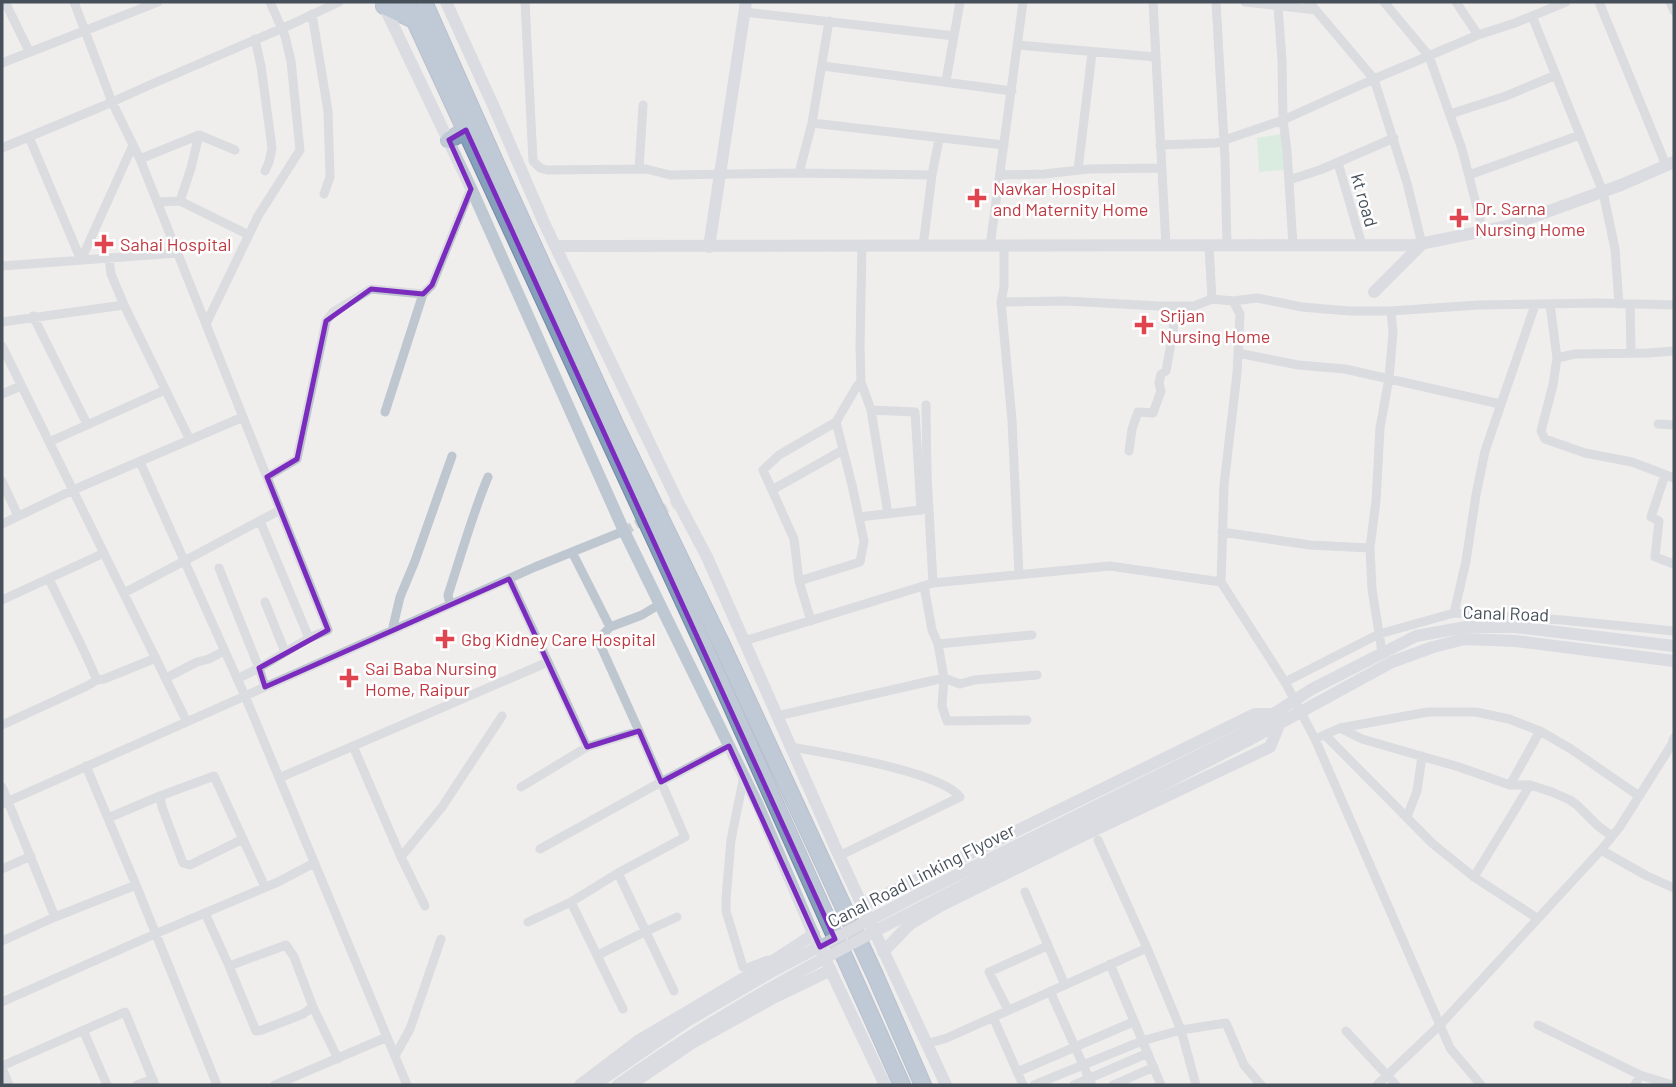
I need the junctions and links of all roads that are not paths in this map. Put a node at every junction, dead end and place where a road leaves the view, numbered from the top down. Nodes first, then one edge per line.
1 (74, 2) edge
2 (158, 2) edge
3 (270, 2) edge
4 (338, 2) edge
5 (406, 2) edge
6 (424, 2) edge
7 (446, 2) edge
8 (525, 2) edge
9 (960, 2) edge
10 (1023, 2) edge
11 (1153, 2) edge
12 (1216, 2) edge
13 (1245, 2) edge
14 (1309, 2) edge
15 (1384, 2) edge
16 (1456, 2) edge
17 (1566, 2) edge
18 (1599, 2) edge
19 (1670, 2) edge
20 (4, 4) edge
21 (146, 4) edge
22 (383, 4) edge
23 (1278, 6) junction
24 (746, 7) edge
25 (1316, 10) junction
26 (1674, 11) edge
27 (312, 15) junction
28 (1532, 16) junction
29 (414, 20) junction
30 (829, 21) junction
31 (281, 29) junction
32 (84, 30) junction
33 (1478, 35) junction
34 (954, 36) junction
35 (255, 39) junction
36 (1017, 45) junction
37 (29, 51) junction
38 (1092, 53) junction
39 (1429, 56) junction
40 (1156, 57) junction
41 (2, 63) edge
42 (823, 66) junction
43 (1556, 75) junction
44 (1374, 79) junction
45 (946, 81) junction
46 (1012, 91) junction
47 (112, 102) junction
48 (643, 105) dead end
49 (1450, 114) junction
50 (1283, 120) junction
51 (812, 123) junction
52 (466, 130) junction
53 (199, 135) junction
54 (1580, 135) junction
55 (29, 137) junction
56 (1394, 138) junction
57 (939, 139) junction
58 (449, 140) junction
59 (1224, 140) junction
60 (133, 145) junction
61 (1004, 145) junction
62 (1160, 145) junction
63 (2, 148) edge
64 (235, 150) dead end
65 (140, 159) junction
66 (1338, 163) junction
67 (1670, 163) edge
68 (1162, 168) junction
69 (639, 169) junction
70 (1078, 170) junction
71 (265, 171) dead end
72 (799, 173) junction
73 (721, 174) junction
74 (1469, 174) junction
75 (932, 175) junction
76 (1000, 176) junction
77 (1289, 180) junction
78 (471, 188) junction
79 (1603, 192) junction
80 (324, 194) dead end
81 (180, 201) junction
82 (157, 202) junction
83 (1483, 231) junction
84 (249, 235) junction
85 (1422, 244) junction
86 (555, 246) junction
87 (862, 246) junction
88 (923, 246) junction
89 (990, 246) junction
90 (1004, 246) junction
91 (1166, 246) junction
92 (1209, 246) junction
93 (1227, 246) junction
94 (1293, 246) junction
95 (1362, 246) junction
96 (709, 247) junction
97 (177, 253) junction
98 (109, 258) junction
99 (81, 260) junction
100 (2, 266) edge
101 (1374, 292) dead end
102 (423, 294) junction
103 (1212, 299) junction
104 (1233, 301) junction
105 (1001, 302) junction
106 (1535, 304) junction
107 (1550, 304) junction
108 (1619, 304) junction
109 (1630, 304) junction
110 (124, 305) junction
111 (1674, 305) edge
112 (1175, 306) junction
113 (1391, 311) junction
114 (33, 316) junction
115 (2, 321) edge
116 (206, 324) junction
117 (2, 346) edge
118 (1674, 351) edge
119 (1632, 352) junction
120 (1238, 353) junction
121 (1557, 358) junction
122 (1389, 378) junction
123 (861, 382) junction
124 (21, 386) junction
125 (165, 390) junction
126 (2, 394) edge
127 (1500, 404) junction
128 (926, 405) dead end
129 (871, 410) junction
130 (385, 412) dead end
131 (243, 417) junction
132 (836, 422) junction
133 (1658, 424) dead end
134 (87, 425) junction
135 (1674, 425) edge
136 (190, 440) junction
137 (49, 442) junction
138 (843, 450) junction
139 (1129, 451) dead end
140 (452, 456) dead end
141 (140, 461) junction
142 (267, 477) junction
143 (488, 477) dead end
144 (1669, 477) edge
145 (2, 481) edge
146 (772, 490) junction
147 (73, 491) junction
148 (280, 510) junction
149 (888, 514) junction
150 (18, 516) junction
151 (859, 517) junction
152 (260, 521) junction
153 (2, 524) edge
154 (624, 531) junction
155 (1222, 531) junction
156 (1370, 548) junction
157 (572, 552) junction
158 (104, 553) junction
159 (185, 561) junction
160 (1674, 564) edge
161 (219, 568) dead end
162 (1019, 574) junction
163 (49, 579) junction
164 (509, 579) junction
165 (799, 581) junction
166 (1221, 582) junction
167 (928, 585) junction
168 (124, 593) junction
169 (2, 600) edge
170 (265, 602) dead end
171 (660, 604) junction
172 (450, 605) junction
173 (1454, 613) junction
174 (811, 621) junction
175 (610, 627) junction
176 (391, 631) junction
177 (1674, 631) edge
178 (1379, 634) junction
179 (1032, 635) dead end
180 (309, 638) junction
181 (744, 641) junction
182 (938, 643) junction
183 (1674, 646) edge
184 (224, 651) junction
185 (285, 652) junction
186 (1382, 652) junction
187 (156, 658) junction
188 (1674, 661) edge
189 (548, 662) junction
190 (260, 668) junction
191 (1037, 675) dead end
192 (166, 678) junction
193 (944, 678) junction
194 (237, 679) junction
195 (96, 680) junction
196 (1285, 682) junction
197 (264, 687) junction
198 (244, 696) junction
199 (1295, 700) junction
200 (1301, 713) junction
201 (502, 716) dead end
202 (778, 716) junction
203 (1027, 720) dead end
204 (1276, 720) junction
205 (187, 722) junction
206 (2, 725) edge
207 (1340, 728) junction
208 (639, 731) junction
209 (1539, 731) junction
210 (1247, 736) junction
211 (1320, 737) junction
212 (1674, 738) edge
213 (353, 746) junction
214 (729, 746) junction
215 (587, 747) junction
216 (791, 747) junction
217 (1422, 757) junction
218 (86, 766) junction
219 (744, 776) junction
220 (279, 778) junction
221 (661, 782) junction
222 (1510, 785) junction
223 (1530, 785) junction
224 (2, 787) edge
225 (521, 788) dead end
226 (160, 796) junction
227 (1639, 796) junction
228 (5, 802) edge
229 (1407, 817) junction
230 (108, 818) junction
231 (1612, 836) junction
232 (243, 839) junction
233 (1098, 840) dead end
234 (540, 849) dead end
235 (1601, 850) junction
236 (31, 856) junction
237 (839, 856) junction
238 (401, 857) junction
239 (314, 863) junction
240 (2, 869) edge
241 (618, 873) junction
242 (1474, 877) junction
243 (136, 885) junction
244 (265, 887) junction
245 (1674, 888) edge
246 (1025, 892) dead end
247 (571, 902) junction
248 (425, 906) dead end
249 (863, 906) junction
250 (205, 913) junction
251 (55, 917) junction
252 (677, 917) dead end
253 (1537, 918) junction
254 (528, 922) dead end
255 (645, 931) junction
256 (155, 934) junction
257 (814, 934) junction
258 (441, 939) dead end
259 (2, 941) edge
260 (1047, 946) junction
261 (1147, 948) junction
262 (883, 952) junction
263 (598, 956) junction
264 (776, 959) junction
265 (1110, 964) junction
266 (229, 966) junction
267 (831, 970) junction
268 (1065, 985) junction
269 (674, 991) dead end
270 (1051, 991) junction
271 (2, 1002) edge
272 (313, 1007) junction
273 (623, 1009) dead end
274 (1008, 1010) junction
275 (992, 1017) junction
276 (1133, 1022) junction
277 (1440, 1025) junction
278 (1538, 1025) dead end
279 (83, 1030) junction
280 (1181, 1030) junction
281 (1346, 1031) dead end
282 (387, 1037) junction
283 (1142, 1041) junction
284 (926, 1044) junction
285 (1074, 1046) junction
286 (1147, 1053) junction
287 (395, 1056) junction
288 (338, 1059) junction
289 (1083, 1065) junction
290 (2, 1067) edge
291 (1154, 1067) junction
292 (1017, 1072) junction
293 (1640, 1075) junction
294 (1387, 1076) junction
295 (154, 1082) edge
296 (1090, 1082) edge
297 (9, 1085) edge
298 (107, 1085) edge
299 (137, 1085) edge
300 (217, 1085) edge
301 (275, 1085) edge
302 (407, 1085) edge
303 (580, 1085) edge
304 (594, 1085) edge
305 (618, 1085) edge
306 (631, 1085) edge
307 (885, 1085) edge
308 (902, 1085) edge
309 (923, 1085) edge
310 (946, 1085) edge
311 (1023, 1085) edge
312 (1034, 1085) edge
313 (1074, 1085) edge
314 (1113, 1085) edge
315 (1161, 1085) edge
316 (1196, 1085) edge
317 (1261, 1085) edge
318 (1377, 1085) edge
319 (1396, 1085) edge
320 (1481, 1085) edge
321 (1635, 1085) edge
322 (1672, 1085) edge

1 - 32 street
2 - 21 street
3 - 31 street
4 - 27 street
5 - 29 highway
6 - 309 highway
7 - 86 main road
8 - 69 street
9 - 34 street
10 - 36 street
11 - 40 street
12 - 59 street
13 - 23 street
14 - 25 street
15 - 39 street
16 - 33 street
17 - 28 street
18 - 67 street
19 - 26 street
20 - 37 street
21 - 32 street
22 - 29 highway
22 - 58 main road
23 - 25 street
23 - 50 street
24 - 30 street
24 - 73 main road
25 - 44 street
27 - 31 street
27 - 80 street
28 - 33 street
28 - 43 street
29 - 52 highway
30 - 34 street
30 - 42 street
31 - 35 street
31 - 84 street
32 - 37 street
32 - 47 street
33 - 39 street
34 - 45 street
35 - 47 street
35 - 71 street
36 - 38 street
36 - 46 street
37 - 41 street
38 - 40 street
38 - 70 street
39 - 44 street
39 - 49 street
40 - 62 street
42 - 45 street
42 - 51 street
43 - 49 street
43 - 54 street
44 - 50 street
44 - 56 street
45 - 46 street
46 - 61 street
47 - 55 street
47 - 60 street
48 - 69 street
49 - 74 street
50 - 59 street
50 - 77 street
51 - 57 street
51 - 72 street
52 - 58 highway
52 - 308 highway
53 - 64 street
53 - 65 street
53 - 81 street
54 - 74 street
54 - 79 street
55 - 63 street
55 - 99 street
56 - 66 street
56 - 85 street
57 - 61 street
57 - 75 street
58 - 78 main road
59 - 62 street
59 - 93 street
60 - 65 street
60 - 99 street
61 - 76 street
62 - 68 street
65 - 82 street
66 - 77 street
66 - 95 street, kt road
67 - 79 main road
68 - 70 street
68 - 91 street
69 - 73 street
70 - 76 street
72 - 73 street
72 - 75 street
73 - 96 main road
74 - 83 street
75 - 88 street
76 - 89 street
77 - 94 street
78 - 102 street
78 - 154 main road
79 - 83 main road
79 - 108 street
81 - 82 street
81 - 84 street
82 - 97 street
83 - 85 main road
84 - 116 street
85 - 95 main road
85 - 101 main road
86 - 96 main road
86 - 181 main road
87 - 88 main road
87 - 96 main road
87 - 123 street
88 - 89 main road
89 - 90 main road
90 - 91 main road
90 - 105 street
91 - 92 main road
92 - 93 main road
92 - 103 street
93 - 94 main road
94 - 95 main road
97 - 98 street
97 - 116 street
98 - 99 street
98 - 110 street
99 - 100 street
102 - 130 street
102 - 142 street
103 - 104 street
103 - 112 street
104 - 113 street
104 - 120 street
105 - 112 street
105 - 162 street
106 - 107 street
106 - 113 street
106 - 127 street
107 - 108 street
107 - 121 street
108 - 109 street
109 - 111 street
109 - 119 street
110 - 114 street
110 - 125 street
112 - 139 street
113 - 122 street
114 - 115 street
114 - 134 street
116 - 131 street
117 - 124 street
118 - 119 street
119 - 121 street
120 - 122 street
120 - 155 street
121 - 144 street
122 - 127 street
122 - 156 street
123 - 129 street
123 - 132 street
124 - 126 street
124 - 137 street
125 - 134 street
125 - 136 street
127 - 173 street
128 - 167 street
129 - 149 street
129 - 149 street
131 - 136 street
131 - 142 street
132 - 138 street
132 - 146 street
133 - 135 street
134 - 137 street
136 - 141 street
137 - 147 street
138 - 146 street
138 - 151 street
140 - 176 street
141 - 147 street
141 - 159 street
142 - 148 street
143 - 172 street
144 - 160 street
145 - 150 street
146 - 165 street
147 - 150 street
147 - 158 street
148 - 152 street
148 - 180 street
149 - 151 street
150 - 153 street
151 - 165 street
152 - 159 street
152 - 180 street
154 - 157 street
154 - 171 main road
155 - 156 street
155 - 166 street
156 - 178 street
157 - 164 street
157 - 175 street
158 - 163 street
158 - 168 street
159 - 168 street
159 - 184 street
161 - 190 street
162 - 166 street
162 - 167 street
163 - 169 street
163 - 195 street
164 - 172 street
164 - 189 street
165 - 174 street
166 - 196 street
167 - 174 street
167 - 182 street
168 - 187 street
170 - 185 street
171 - 175 street
171 - 214 main road
172 - 176 street
173 - 177 street
173 - 178 street
174 - 181 street
175 - 208 street
176 - 197 street
178 - 186 street
178 - 196 street
179 - 182 street
180 - 185 street
181 - 202 main road
182 - 193 street
183 - 186 main road, Canal Road
184 - 192 street
184 - 194 street
185 - 190 street
186 - 199 main road, Canal Road
187 - 192 street
187 - 195 street
188 - 200 main road, Canal Road
189 - 213 street
189 - 215 street
190 - 194 street
190 - 197 street
191 - 193 street
192 - 205 street
193 - 202 street
193 - 203 street
194 - 198 street
195 - 206 street
196 - 199 street
197 - 198 street
198 - 205 street
198 - 220 street
199 - 200 street
199 - 204 main road, Canal Road
200 - 204 main road, Canal Road
200 - 211 street
201 - 238 street
202 - 216 main road
204 - 210 main road, Canal Road Linking Flyover
204 - 249 main road
204 - 262 main road
205 - 218 street
207 - 209 street
207 - 211 street
207 - 217 street
208 - 215 street
208 - 221 street
209 - 222 street
209 - 227 street
210 - 304 main road, Canal Road Linking Flyover, bridge
210 - 305 main road, Canal Road Linking Flyover, bridge
211 - 229 street
211 - 277 street
212 - 227 street
213 - 220 street
213 - 238 street
214 - 219 main road
214 - 221 street
215 - 225 street
216 - 237 main road
216 - 237 street
217 - 222 street
217 - 229 street
218 - 228 street
218 - 230 street
219 - 257 main road
219 - 264 street
220 - 239 street
221 - 234 street
221 - 241 street
222 - 223 street
223 - 231 street
223 - 242 street
224 - 228 street
226 - 230 street
226 - 232 street
226 - 232 street
227 - 231 street
228 - 236 street
229 - 242 street
230 - 243 street
231 - 235 street
232 - 244 street
233 - 261 street
235 - 245 street
235 - 253 street
236 - 240 street
236 - 251 street
237 - 249 main road
238 - 248 street
239 - 244 street
239 - 282 street
241 - 247 street
241 - 255 street
242 - 253 street
243 - 251 street
243 - 256 street
244 - 250 street
246 - 260 street
247 - 254 street
247 - 263 street
249 - 262 main road
250 - 256 street
250 - 266 street
251 - 259 street
252 - 255 street
253 - 277 street
255 - 263 street
255 - 269 street
256 - 271 street
256 - 300 street
257 - 264 main road
257 - 267 main road
258 - 287 street
260 - 268 street
260 - 274 street
261 - 265 street
261 - 280 street
262 - 284 main road
263 - 273 street
264 - 303 main road
265 - 268 street
265 - 276 street
266 - 272 street
266 - 272 street
267 - 306 main road
267 - 307 main road
268 - 270 street
270 - 274 street
270 - 285 street
272 - 288 street
274 - 275 street
275 - 284 street
275 - 292 street
276 - 283 street
276 - 285 street
277 - 294 street
277 - 320 street
278 - 293 street
279 - 290 street
279 - 295 street
279 - 298 street
280 - 283 street
280 - 316 street
280 - 317 street
281 - 294 street
282 - 287 street
282 - 288 street
283 - 286 street
283 - 289 street
284 - 310 main road
285 - 289 street
285 - 292 street
286 - 291 street
286 - 296 street
287 - 302 street
288 - 301 street
289 - 296 street
289 - 312 street
290 - 297 street
291 - 314 street
291 - 315 street
292 - 311 street
293 - 321 street
293 - 322 street
294 - 318 street
294 - 319 street
295 - 299 street
296 - 313 street

